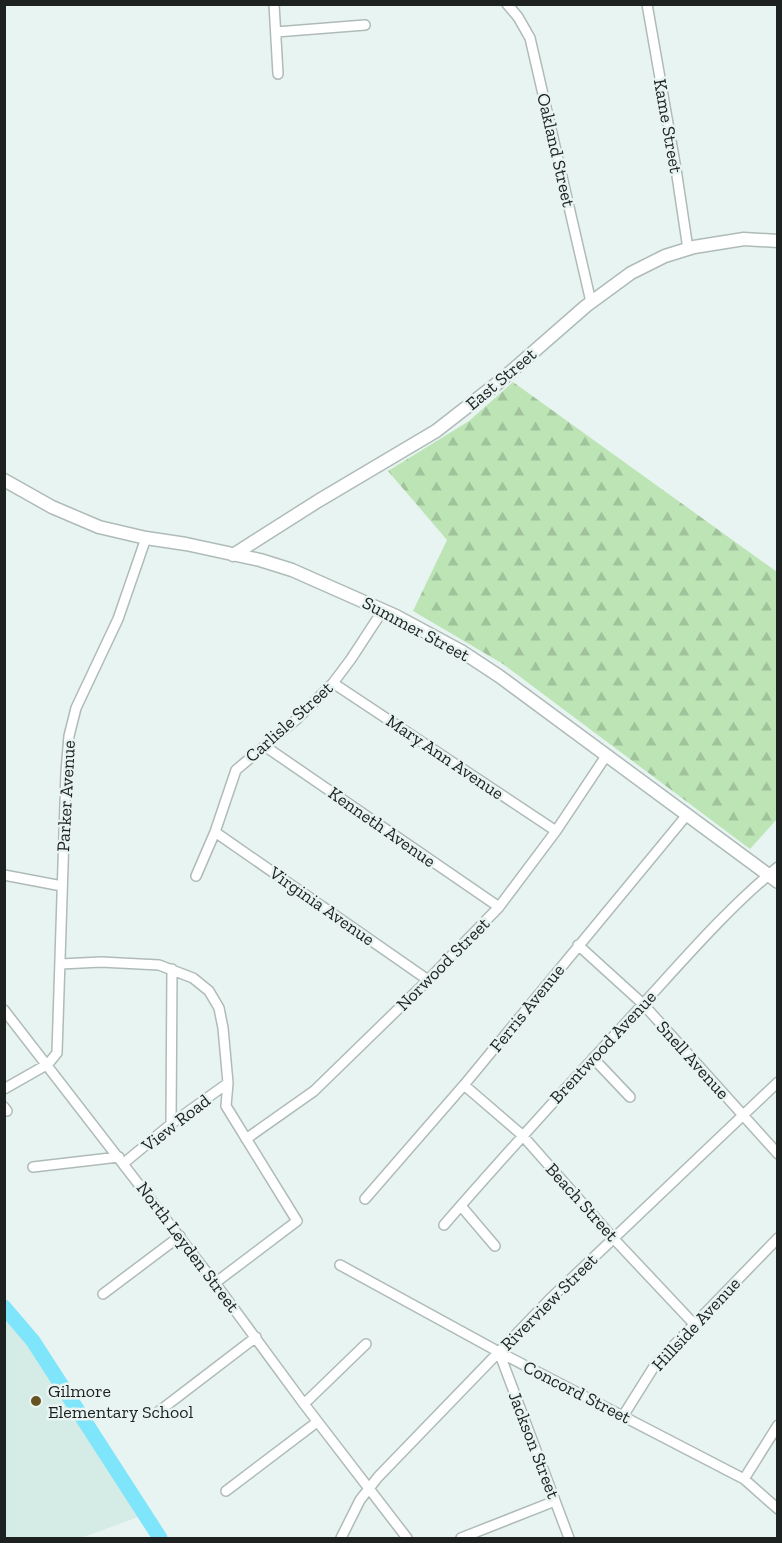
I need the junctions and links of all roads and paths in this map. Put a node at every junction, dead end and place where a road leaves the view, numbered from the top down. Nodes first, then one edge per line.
1 (274, 4) edge
2 (507, 4) edge
3 (647, 4) edge
4 (365, 25) dead end
5 (276, 32) junction
6 (278, 74) dead end
7 (777, 241) edge
8 (688, 249) junction
9 (591, 302) junction
10 (4, 480) edge
11 (146, 538) junction
12 (233, 555) junction
13 (383, 610) junction
14 (333, 683) junction
15 (266, 747) junction
16 (606, 756) junction
17 (686, 816) junction
18 (556, 831) junction
19 (215, 832) junction
20 (4, 875) edge
21 (774, 875) edge
22 (196, 876) dead end
23 (62, 886) junction
24 (499, 907) junction
25 (578, 945) junction
26 (61, 964) junction
27 (172, 969) junction
28 (428, 980) junction
29 (643, 1004) junction
30 (4, 1010) edge
31 (592, 1058) junction
32 (48, 1064) junction
33 (777, 1082) edge
34 (228, 1083) junction
35 (464, 1085) junction
36 (4, 1089) edge
37 (630, 1097) dead end
38 (742, 1116) junction
39 (171, 1124) junction
40 (522, 1135) junction
41 (246, 1139) junction
42 (777, 1154) edge
43 (122, 1160) junction
44 (33, 1167) dead end
45 (365, 1199) dead end
46 (461, 1206) junction
47 (444, 1225) dead end
48 (180, 1236) junction
49 (777, 1238) edge
50 (614, 1239) junction
51 (495, 1246) dead end
52 (340, 1265) dead end
53 (215, 1283) junction
54 (103, 1294) dead end
55 (694, 1324) junction
56 (255, 1337) junction
57 (366, 1344) dead end
58 (499, 1352) junction
59 (304, 1404) junction
60 (158, 1412) dead end
61 (623, 1416) junction
62 (318, 1422) junction
63 (777, 1425) edge
64 (744, 1479) junction
65 (368, 1487) junction
66 (226, 1491) dead end
67 (555, 1501) junction
68 (777, 1509) edge
69 (341, 1539) edge
70 (407, 1539) edge
71 (461, 1539) edge
72 (569, 1539) edge

1 - 5 street
2 - 9 street, Oakland Street
3 - 8 street, Kame Street
4 - 5 street
5 - 6 street
7 - 8 street, East Street
8 - 9 street, East Street
9 - 12 street, East Street
10 - 11 street, Summer Street
11 - 12 street, Summer Street
11 - 23 street, Parker Avenue
12 - 13 street, Summer Street
13 - 14 street, Carlisle Street
13 - 16 street, Summer Street
14 - 15 street, Carlisle Street
14 - 18 street, Mary Ann Avenue
15 - 19 street, Carlisle Street
15 - 24 street, Kenneth Avenue
16 - 17 street, Summer Street
16 - 18 street, Norwood Street
17 - 21 street, Summer Street
17 - 25 street, Ferris Avenue
18 - 24 street, Norwood Street
19 - 22 street, Carlisle Street
19 - 28 street, Virginia Avenue
20 - 23 street
21 - 29 street, Brentwood Avenue
23 - 26 street, Parker Avenue
24 - 28 street, Norwood Street
25 - 29 street, Snell Avenue
25 - 35 street, Ferris Avenue
26 - 27 street
26 - 32 street, Parker Avenue
27 - 34 street
27 - 39 street
28 - 41 street, Norwood Street
29 - 31 street, Brentwood Avenue
29 - 38 street, Snell Avenue
30 - 32 street, North Leyden Street
31 - 37 street
31 - 40 street, Brentwood Avenue
32 - 36 street
32 - 43 street, North Leyden Street
33 - 38 street, Riverview Street
34 - 39 street, View Road
34 - 41 street
35 - 40 street, Beach Street
35 - 45 street, Ferris Avenue
38 - 42 street, Snell Avenue
38 - 50 street, Riverview Street
39 - 43 street, View Road
40 - 46 street, Brentwood Avenue
40 - 50 street, Beach Street
41 - 53 street
43 - 44 street
43 - 48 street, North Leyden Street
46 - 47 street, Brentwood Avenue
46 - 51 street
48 - 53 street, North Leyden Street
48 - 54 street
49 - 55 street, Hillside Avenue
50 - 55 street, Beach Street
50 - 58 street, Riverview Street
52 - 58 street, Concord Street
53 - 56 street, North Leyden Street
55 - 61 street, Hillside Avenue
56 - 59 street, North Leyden Street
56 - 60 street
57 - 59 street
58 - 61 street, Concord Street
58 - 65 street, Riverview Street
58 - 67 street, Jackson Street
59 - 62 street, North Leyden Street
61 - 64 street, Concord Street
62 - 65 street, North Leyden Street
62 - 66 street
63 - 64 street
64 - 68 street, Concord Street
65 - 69 street, Riverview Street
65 - 70 street, North Leyden Street
67 - 71 street
67 - 72 street, Jackson Street

